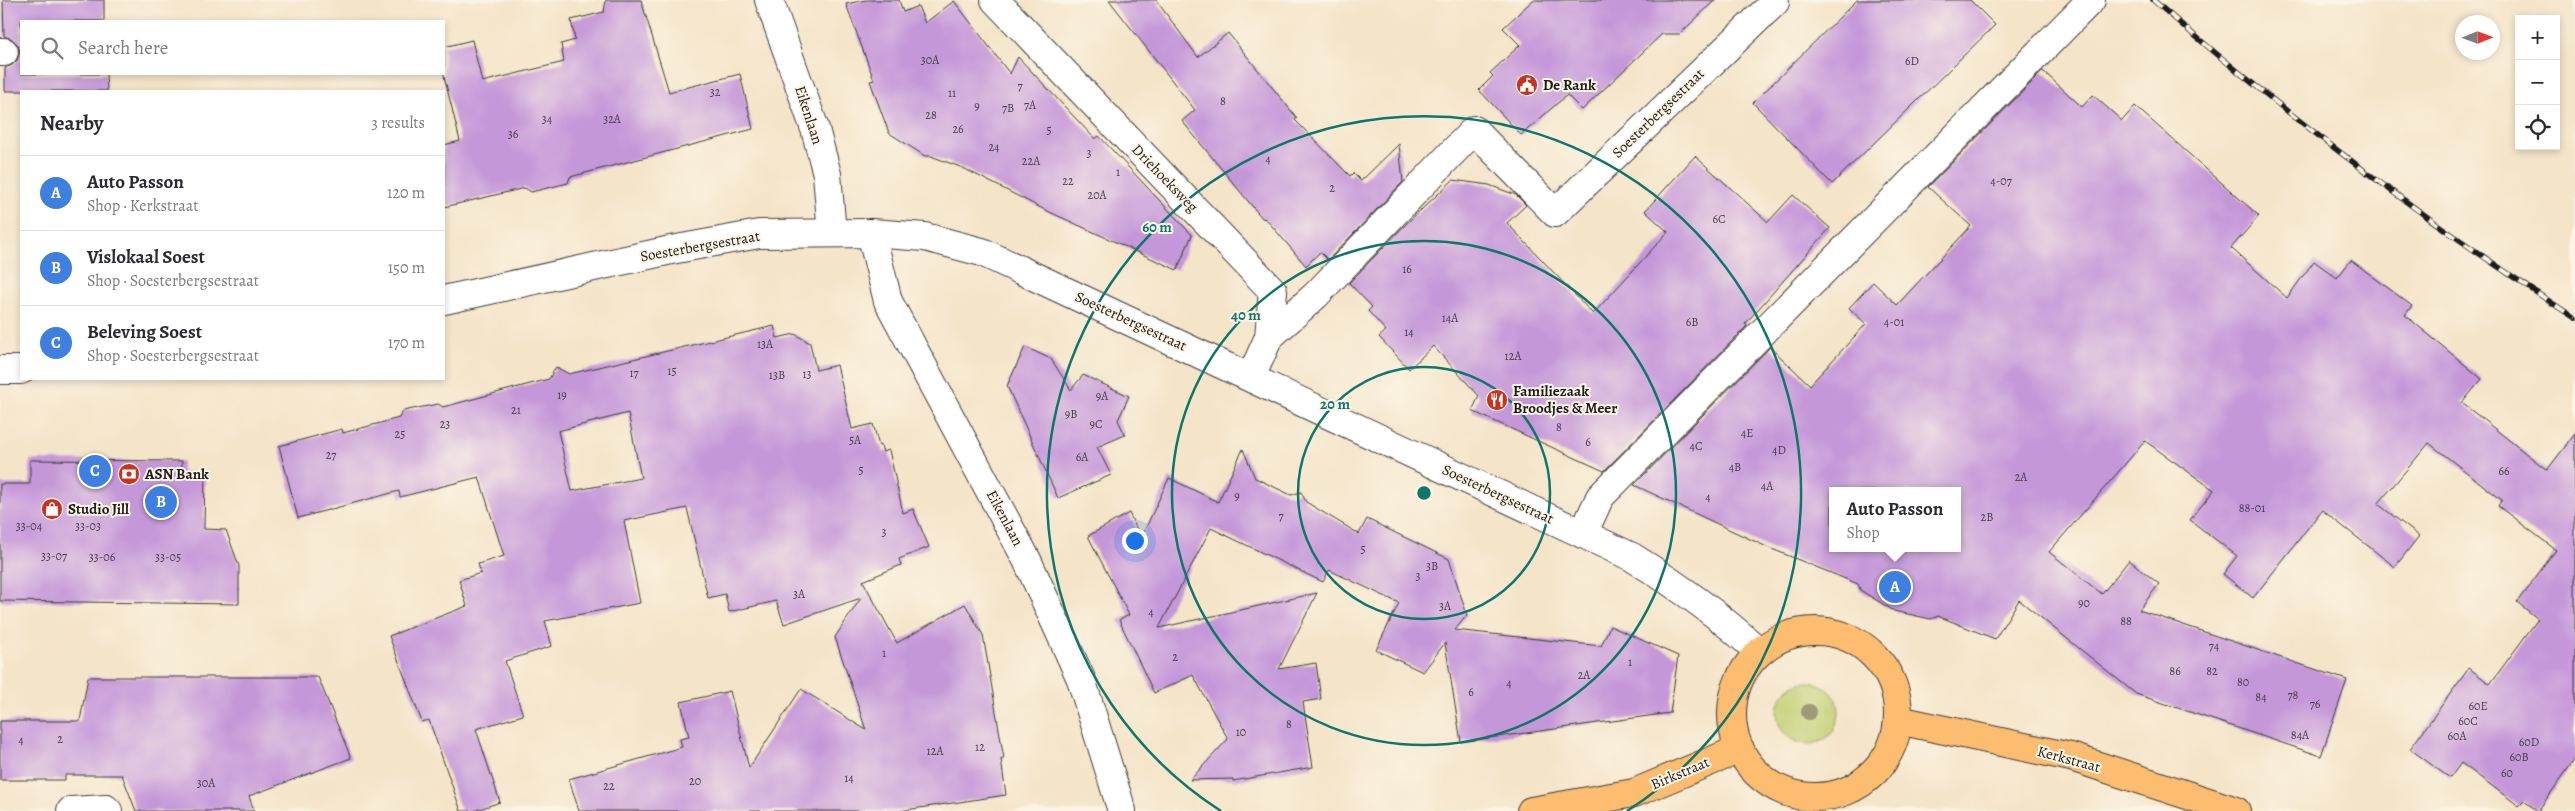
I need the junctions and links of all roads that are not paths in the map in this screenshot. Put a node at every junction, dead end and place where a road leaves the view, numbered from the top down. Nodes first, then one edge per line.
1 (770, 0) edge
2 (995, 0) edge
3 (2091, 0) edge
4 (1774, 2) dead end
5 (832, 233) junction
6 (871, 233) junction
7 (445, 300) edge
8 (1269, 337) junction
9 (0, 370) edge
10 (20, 370) edge
11 (1251, 377) junction
12 (1583, 534) junction
13 (1759, 652) junction
14 (1898, 720) junction
15 (1740, 749) junction
16 (71, 811) edge
17 (108, 811) edge
18 (1122, 811) edge
19 (1531, 811) edge
20 (2236, 811) edge

1 - 5 street, Eikenlaan
2 - 8 street, Driehoeksweg
3 - 12 street
4 - 8 street, Soesterbergsestraat
5 - 6 street, Soesterbergsestraat
5 - 7 street, Soesterbergsestraat
6 - 11 street, Soesterbergsestraat
6 - 18 street, Eikenlaan
8 - 11 street, Driehoeksweg
9 - 10 street
11 - 12 street, Soesterbergsestraat
12 - 13 street, Soesterbergsestraat
13 - 14 main road
13 - 15 main road
14 - 15 main road
14 - 20 main road, Kerkstraat
15 - 19 main road, Birkstraat
16 - 17 street

